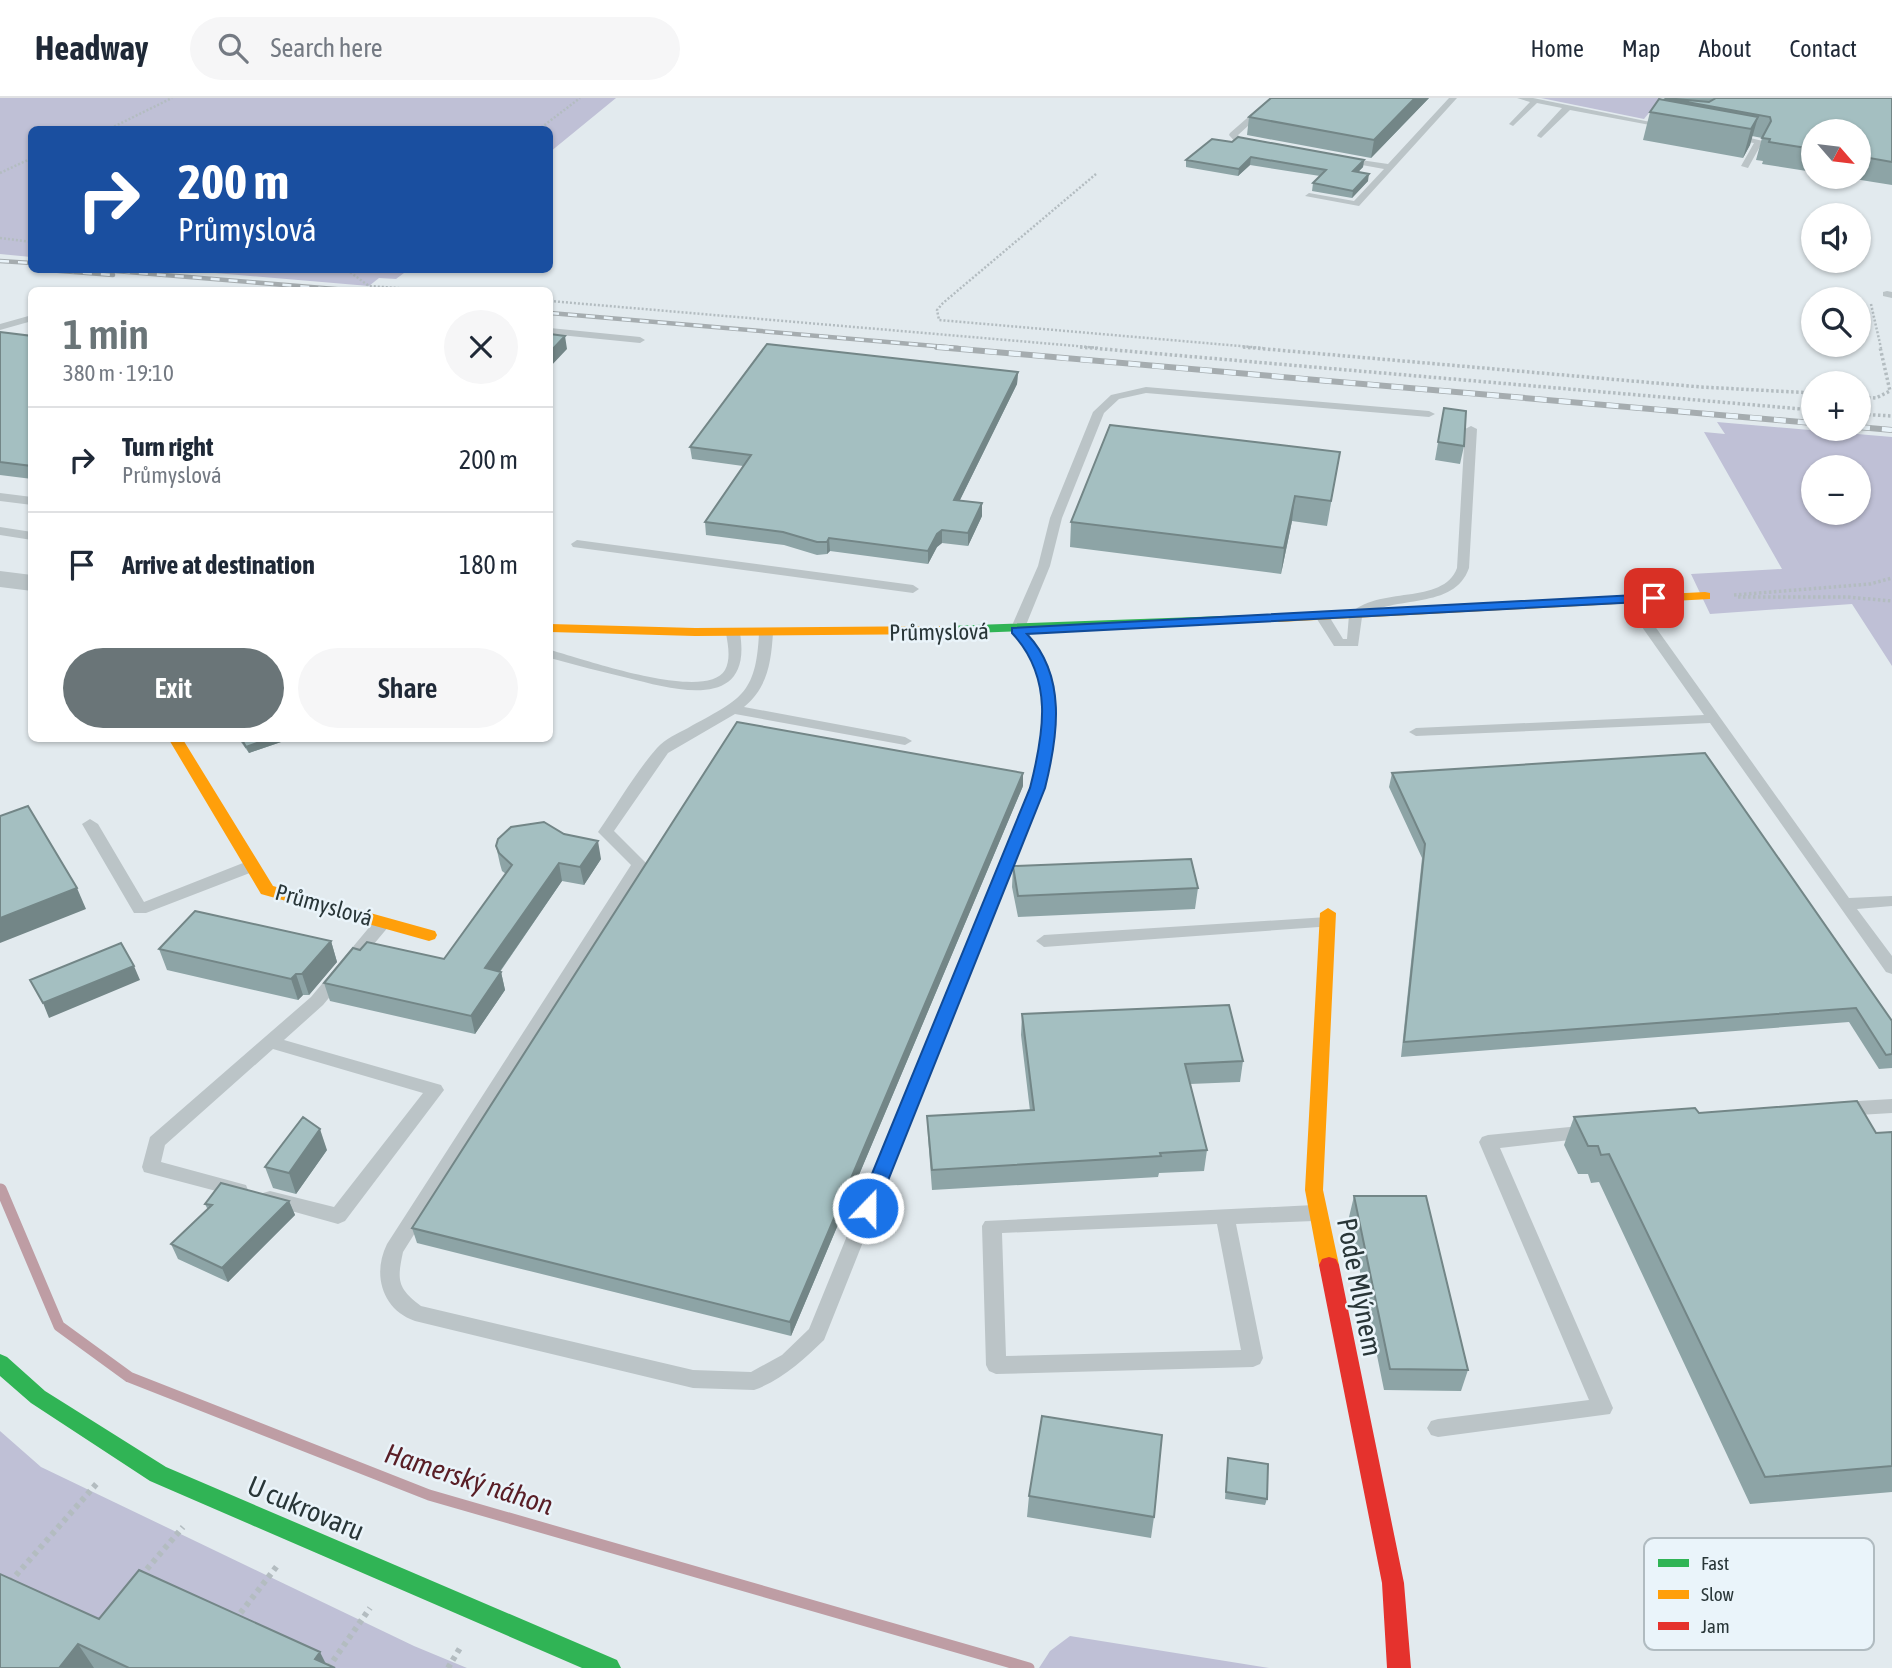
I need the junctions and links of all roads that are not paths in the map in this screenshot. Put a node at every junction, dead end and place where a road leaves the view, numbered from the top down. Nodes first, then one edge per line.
1 (1275, 98) edge
2 (1453, 98) edge
3 (1521, 98) edge
4 (1535, 101) junction
5 (1568, 107) junction
6 (1513, 124) dead end
7 (1672, 127) edge
8 (1721, 135) edge
9 (1541, 136) dead end
10 (1266, 146) edge
11 (1333, 158) edge
12 (1745, 166) edge
13 (1390, 167) junction
14 (1309, 196) dead end
15 (28, 319) edge
16 (0, 327) edge
17 (553, 331) edge
18 (640, 340) dead end
19 (1429, 414) dead end
20 (1471, 429) dead end
21 (0, 497) edge
22 (28, 500) edge
23 (0, 531) edge
24 (28, 535) edge
25 (577, 544) dead end
26 (0, 579) edge
27 (28, 582) edge
28 (913, 589) dead end
29 (1706, 596) road end
30 (1629, 600) junction
31 (1356, 615) junction
32 (1322, 617) junction
33 (553, 628) edge
34 (1017, 630) junction
35 (733, 633) junction
36 (766, 634) junction
37 (553, 654) edge
38 (737, 710) junction
39 (1714, 719) junction
40 (1416, 732) dead end
41 (905, 741) dead end
42 (177, 742) edge
43 (90, 824) dead end
44 (249, 867) junction
45 (1892, 901) edge
46 (1845, 904) junction
47 (1327, 917) joint
48 (383, 922) junction
49 (429, 935) dead end
50 (1044, 941) dead end
51 (1892, 968) edge
52 (271, 1042) junction
53 (1892, 1107) edge
54 (1818, 1111) edge
55 (1612, 1130) edge
56 (1318, 1213) junction
57 (1225, 1217) junction
58 (2, 1367) edge
59 (1438, 1428) dead end
60 (609, 1668) edge
61 (1399, 1668) edge

1 - 10 lane
2 - 13 lane
3 - 4 lane
4 - 5 lane
4 - 6 lane
5 - 7 lane
5 - 9 lane
8 - 12 lane
11 - 13 lane
13 - 14 lane
15 - 16 lane
17 - 18 lane
19 - 34 lane
20 - 31 lane
21 - 22 lane
23 - 24 lane
25 - 28 lane
26 - 27 street
29 - 30 street, Průmyslová
30 - 31 street, Průmyslová
30 - 39 lane
31 - 32 street, Průmyslová
31 - 32 lane
32 - 34 street, Průmyslová
33 - 35 street, Průmyslová
34 - 36 street, Průmyslová
34 - 38 lane
35 - 36 street, Průmyslová
35 - 37 lane
36 - 38 lane
38 - 41 lane
39 - 40 lane
39 - 46 lane
42 - 44 street, Průmyslová
43 - 44 lane
44 - 48 street, Průmyslová
45 - 46 lane
46 - 51 lane
47 - 50 lane
47 - 56 street, Pode Mlýnem
48 - 49 street, Průmyslová
48 - 52 lane
52 - 52 lane
53 - 54 lane
55 - 59 lane
56 - 57 lane
56 - 61 street, Pode Mlýnem
57 - 57 lane
58 - 60 street, U cukrovaru

